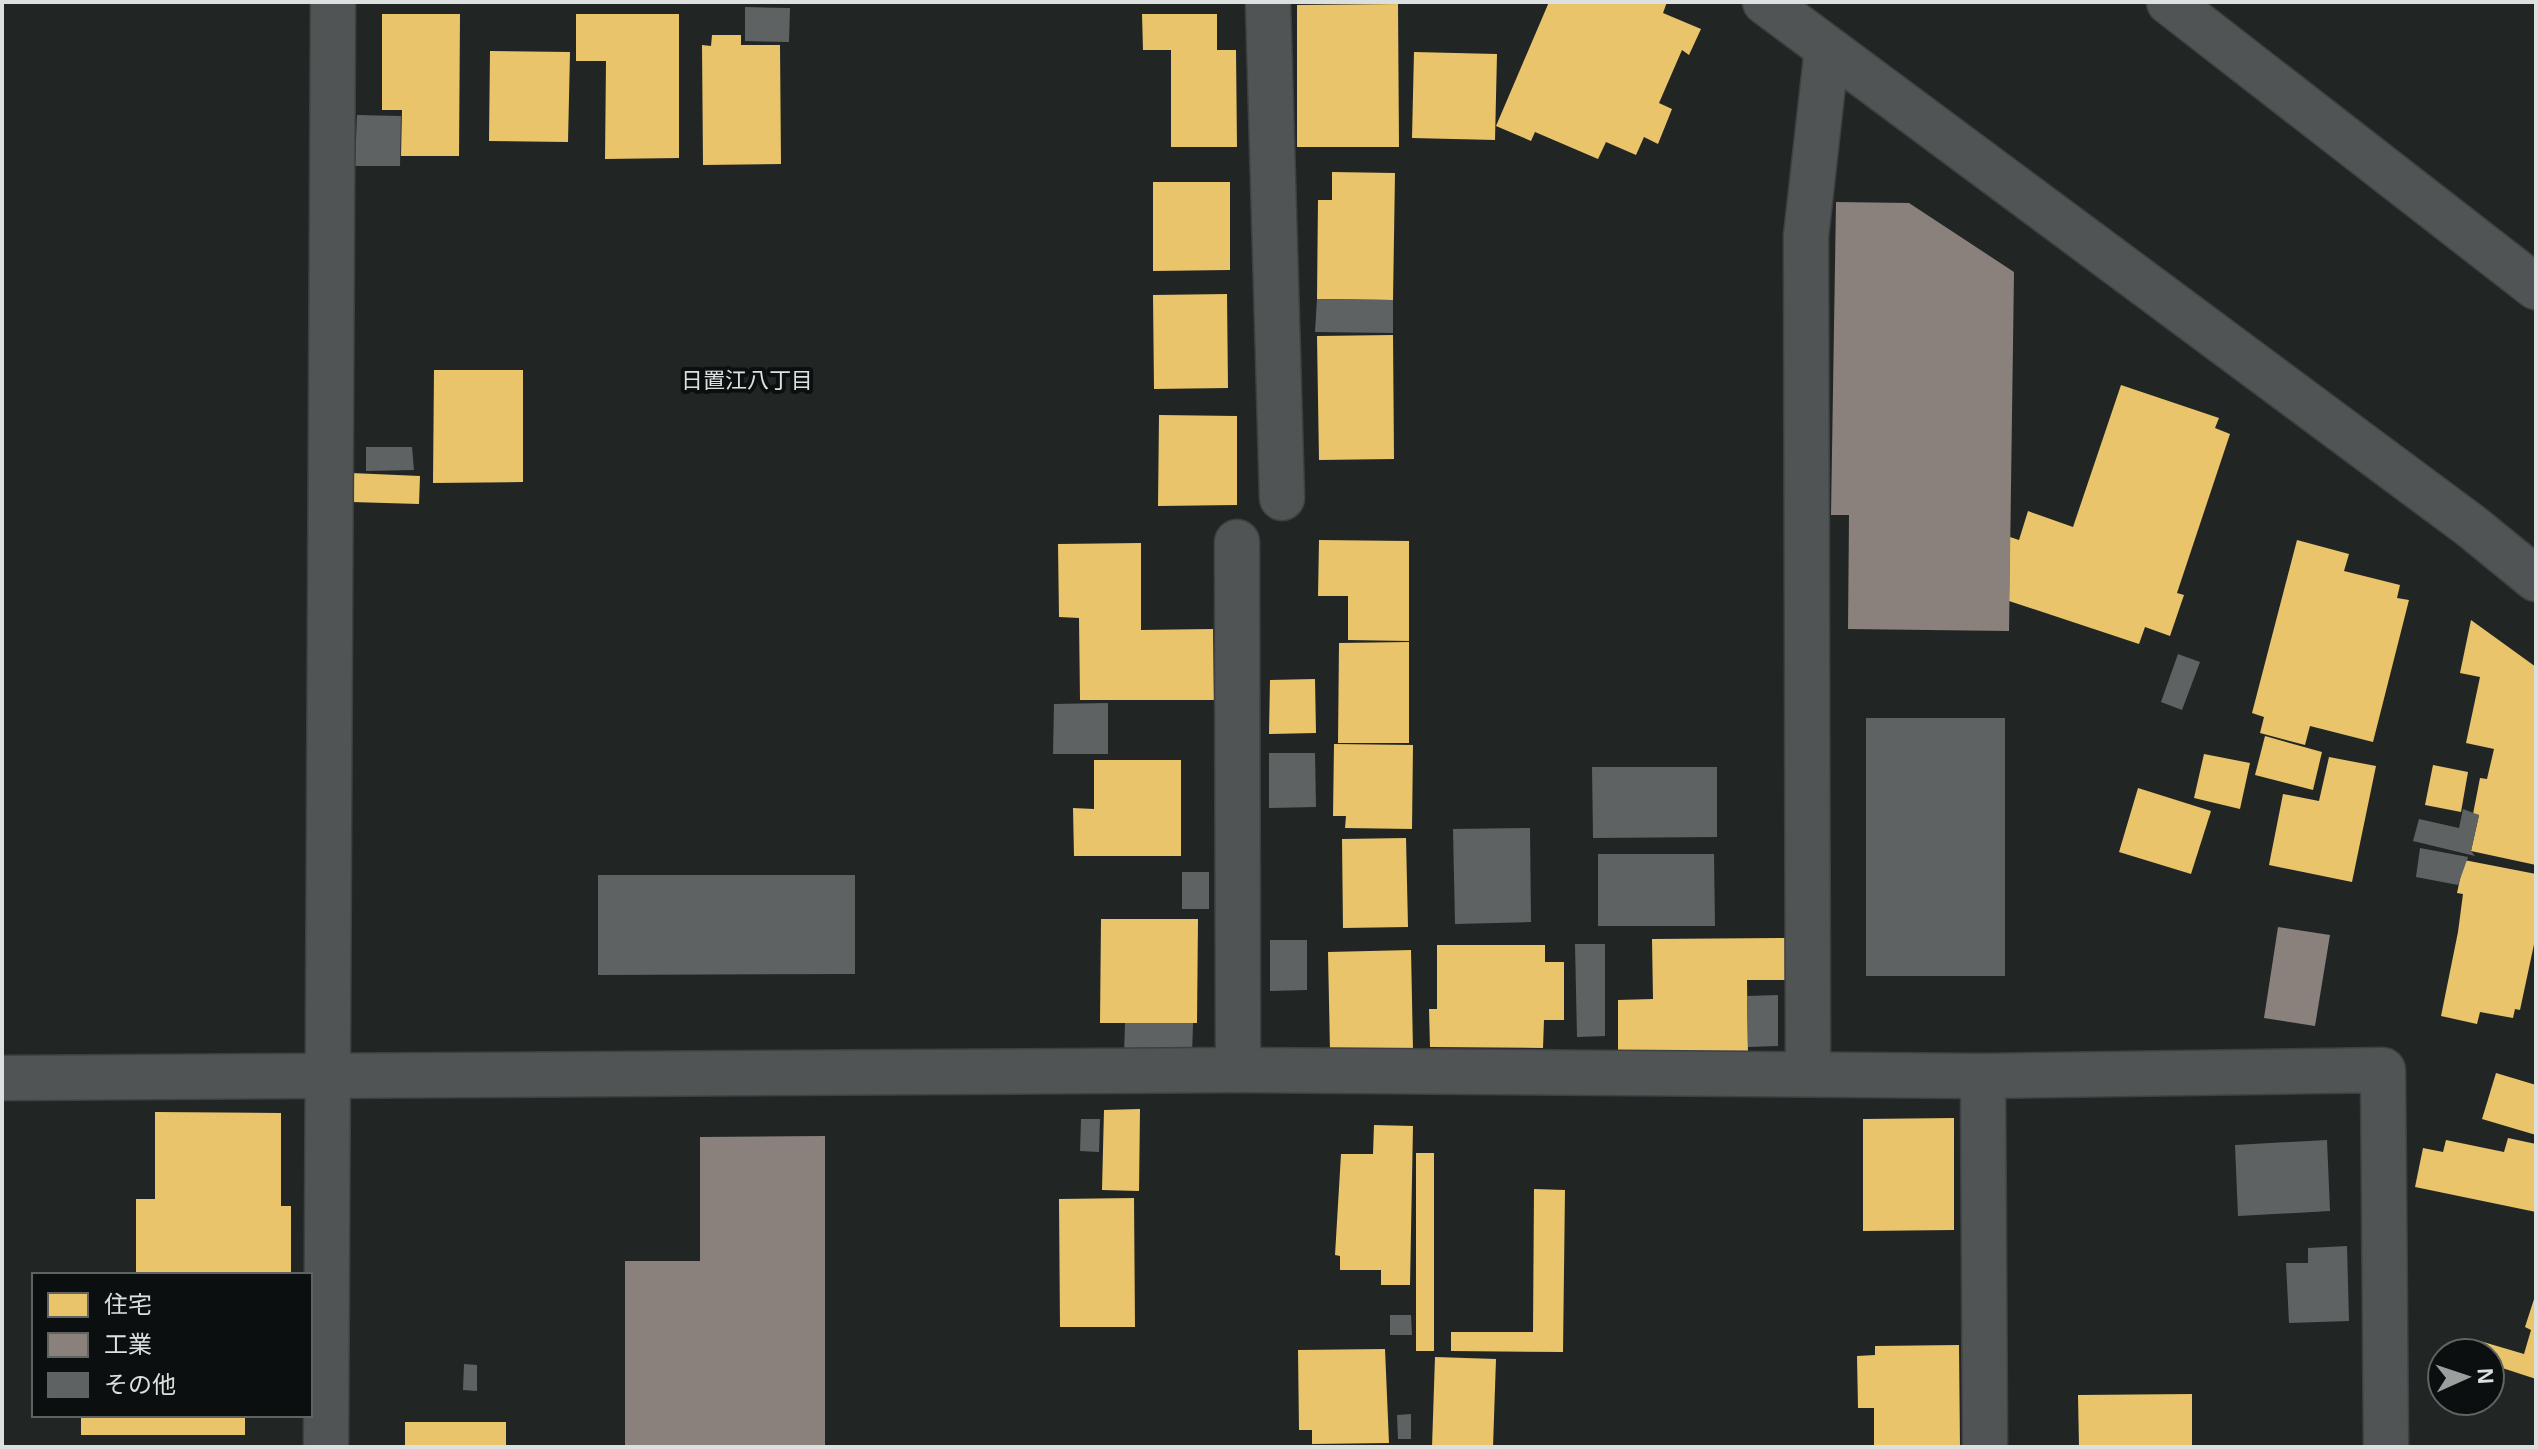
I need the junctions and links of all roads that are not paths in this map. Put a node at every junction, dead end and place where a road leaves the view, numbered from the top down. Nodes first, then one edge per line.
1 (333, 2) edge
2 (1268, 2) edge
3 (1765, 2) edge
4 (2169, 2) edge
5 (1827, 49) junction
6 (2536, 287) edge
7 (1282, 498) dead end
8 (1237, 542) dead end
9 (2536, 579) edge
10 (1238, 1070) junction
11 (1808, 1073) junction
12 (1983, 1076) junction
13 (329, 1077) junction
14 (2, 1078) edge
15 (326, 1447) edge
16 (1985, 1447) edge
17 (2386, 1447) edge

1 - 13 street
2 - 7 street
3 - 5 street
4 - 6 street
5 - 9 street
5 - 11 street
8 - 10 street
10 - 11 street
10 - 13 street
11 - 12 street
12 - 16 street
12 - 17 street
13 - 14 street
13 - 15 street

